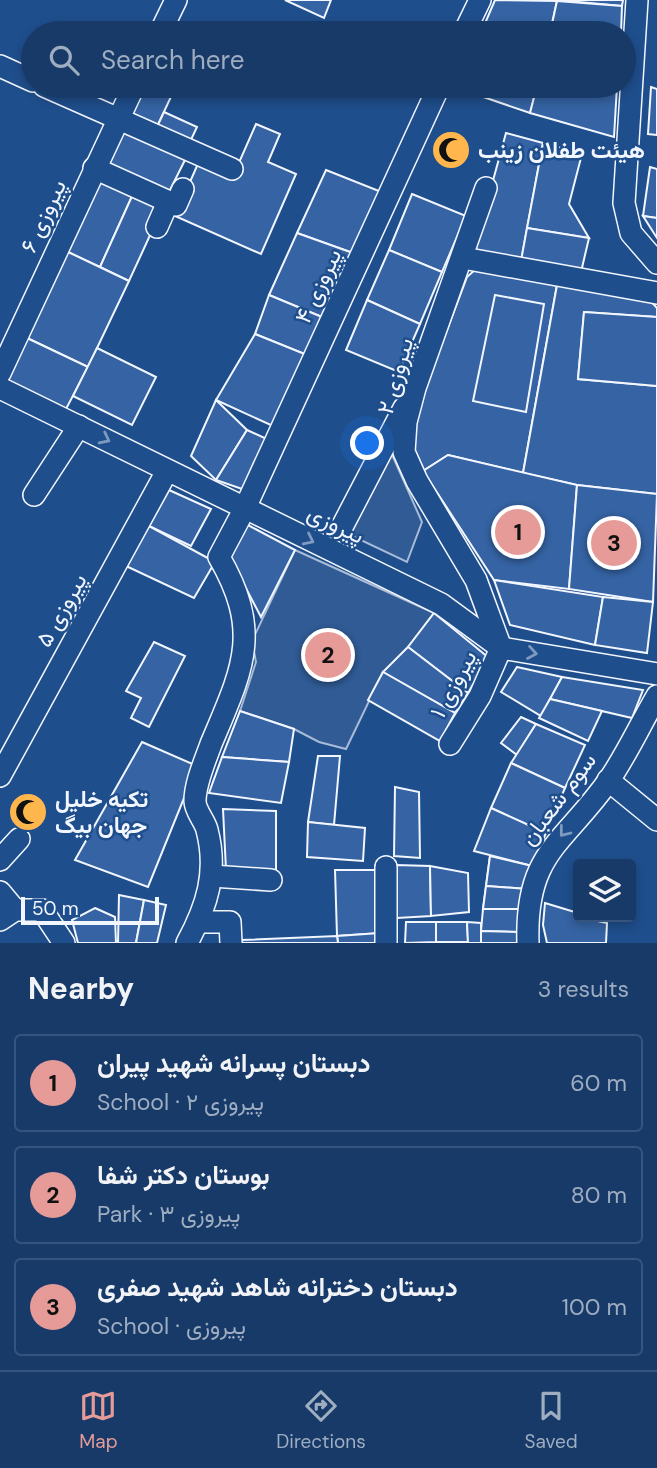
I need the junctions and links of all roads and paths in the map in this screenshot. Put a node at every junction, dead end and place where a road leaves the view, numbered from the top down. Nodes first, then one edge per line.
1 (176, 0) edge
2 (480, 0) edge
3 (644, 9) edge
4 (166, 21) edge
5 (470, 21) edge
6 (0, 65) edge
7 (21, 75) edge
8 (636, 87) edge
9 (70, 98) edge
10 (128, 98) edge
11 (433, 98) edge
12 (635, 98) edge
13 (117, 120) junction
14 (94, 168) junction
15 (232, 169) dead end
16 (185, 179) junction
17 (485, 188) dead end
18 (158, 228) dead end
19 (463, 258) junction
20 (657, 263) edge
21 (657, 293) edge
22 (0, 373) edge
23 (0, 388) edge
24 (415, 388) junction
25 (79, 426) junction
26 (167, 471) junction
27 (34, 495) dead end
28 (244, 508) junction
29 (342, 527) dead end
30 (501, 648) junction
31 (657, 674) edge
32 (657, 696) edge
33 (450, 744) dead end
34 (0, 776) edge
35 (608, 780) junction
36 (657, 820) edge
37 (19, 839) dead end
38 (0, 860) edge
39 (386, 867) dead end
40 (212, 876) junction
41 (271, 880) dead end
42 (0, 892) edge
43 (8, 915) edge
44 (199, 922) junction
45 (64, 943) edge
46 (187, 943) edge
47 (230, 943) edge
48 (386, 943) edge
49 (528, 943) edge

1 - 4 street
2 - 5 street
3 - 8 street
6 - 7 street
9 - 13 street
10 - 13 street, پیروزی ۶
11 - 28 street, پیروزی ۴
12 - 20 street
13 - 14 street, پیروزی ۶
13 - 16 street
14 - 16 street
14 - 22 street, پیروزی ۶
15 - 16 street
16 - 18 street
17 - 19 street, پیروزی ۲
19 - 21 street
19 - 24 street, پیروزی ۲
23 - 25 street, پیروزی
24 - 29 street
24 - 30 street, پیروزی ۲
25 -> 26 street, پیروزی
25 - 27 street
26 - 28 street, پیروزی
26 - 34 street, پیروزی ۵
28 -> 30 street, پیروزی
28 - 40 street, پیروزی ۴
30 -> 31 street, پیروزی
30 - 33 street, پیروزی ۱
32 - 35 street, سوم شعبان
35 - 36 street
35 -> 49 street, سوم شعبان
37 - 38 street
39 - 48 street
40 - 41 street
40 - 44 street
42 - 43 street
43 - 45 street
44 - 46 street
44 - 47 street

